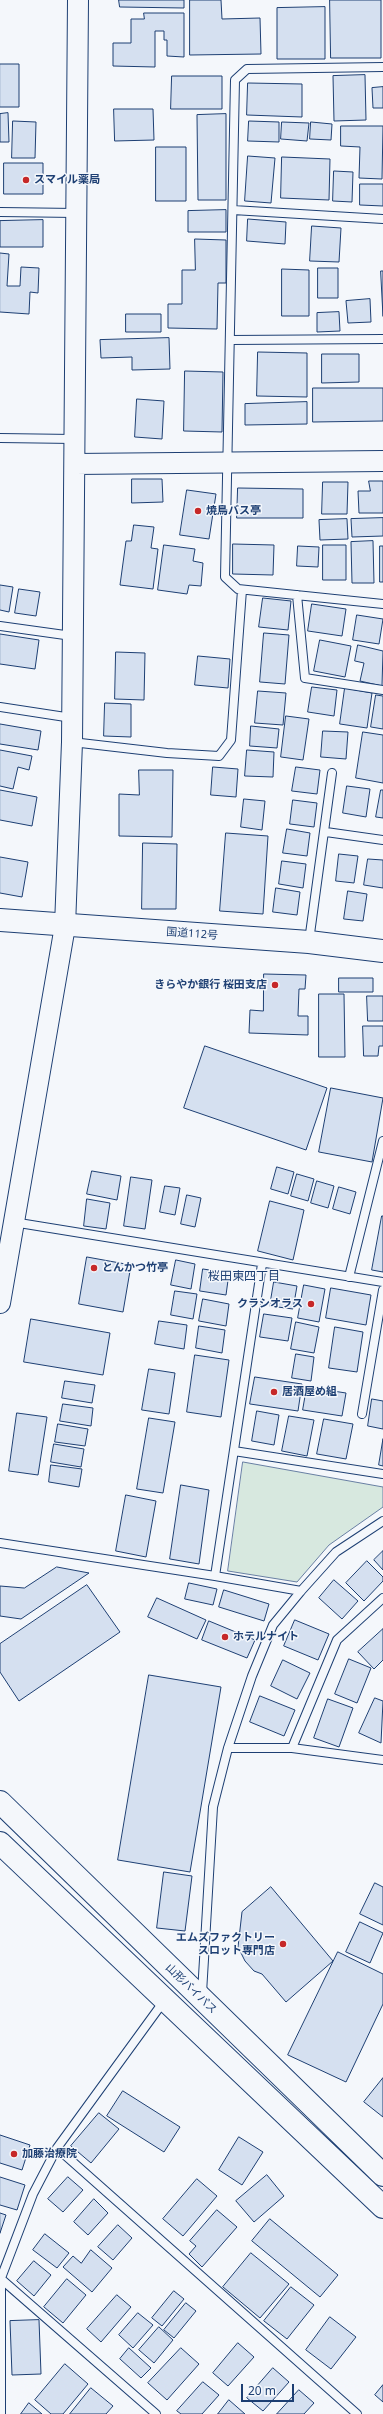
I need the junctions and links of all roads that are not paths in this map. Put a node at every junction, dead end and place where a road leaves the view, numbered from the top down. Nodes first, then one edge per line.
1 (78, 0) edge
2 (383, 67) edge
3 (233, 210) junction
4 (0, 212) edge
5 (76, 212) junction
6 (383, 219) edge
7 (383, 339) edge
8 (230, 340) junction
9 (0, 438) edge
10 (75, 439) junction
11 (383, 461) edge
12 (228, 463) junction
13 (75, 464) junction
14 (242, 590) junction
15 (297, 595) junction
16 (383, 604) edge
17 (0, 626) edge
18 (72, 636) junction
19 (383, 690) edge
20 (0, 707) edge
21 (72, 718) junction
22 (72, 742) junction
23 (332, 773) dead end
24 (326, 832) junction
25 (383, 840) edge
26 (0, 920) edge
27 (65, 926) junction
28 (309, 942) junction
29 (383, 951) edge
30 (383, 1142) edge
31 (13, 1221) junction
32 (262, 1264) junction
33 (350, 1277) junction
34 (383, 1282) edge
35 (383, 1290) edge
36 (0, 1304) edge
37 (362, 1414) dead end
38 (234, 1451) junction
39 (383, 1474) edge
40 (383, 1521) edge
41 (0, 1543) edge
42 (214, 1576) junction
43 (301, 1591) junction
44 (383, 1598) edge
45 (228, 1748) junction
46 (292, 1748) junction
47 (383, 1759) edge
48 (0, 1802) edge
49 (0, 1843) edge
50 (202, 1999) junction
51 (164, 2001) junction
52 (57, 2148) junction
53 (383, 2175) edge
54 (383, 2207) edge
55 (0, 2278) edge
56 (1, 2414) edge
57 (156, 2414) edge
58 (357, 2414) edge

1 - 5 street
2 - 3 lane
3 - 6 lane
3 - 8 lane
4 - 5 lane
5 - 10 street
7 - 8 lane
8 - 12 lane
9 - 10 lane
10 - 13 street
11 - 12 street
12 - 13 street
12 - 14 lane
13 - 18 street
14 - 15 lane
14 - 22 lane
15 - 16 lane
15 - 19 lane
17 - 18 lane
18 - 21 street
20 - 21 lane
21 - 22 street
22 - 27 street
23 - 24 lane
24 - 25 lane
24 - 28 lane
26 - 27 highway, 国道112号
27 - 28 highway, 国道112号
27 - 31 street
28 - 29 highway, 国道112号
30 - 33 lane
31 - 32 lane
31 - 36 street
32 - 33 lane
32 - 38 lane
33 - 34 lane
35 - 37 lane
38 - 39 lane
38 - 42 lane
40 - 43 lane
41 - 42 lane
42 - 43 lane
43 - 45 lane
44 - 46 lane
45 - 46 lane
45 - 50 lane
46 - 47 lane
48 - 50 highway, 山形バイパス
49 - 51 highway
50 - 53 highway, 山形バイパス
51 - 52 lane
51 - 54 highway
52 - 55 lane
52 - 58 lane
55 - 56 lane
55 - 57 lane

